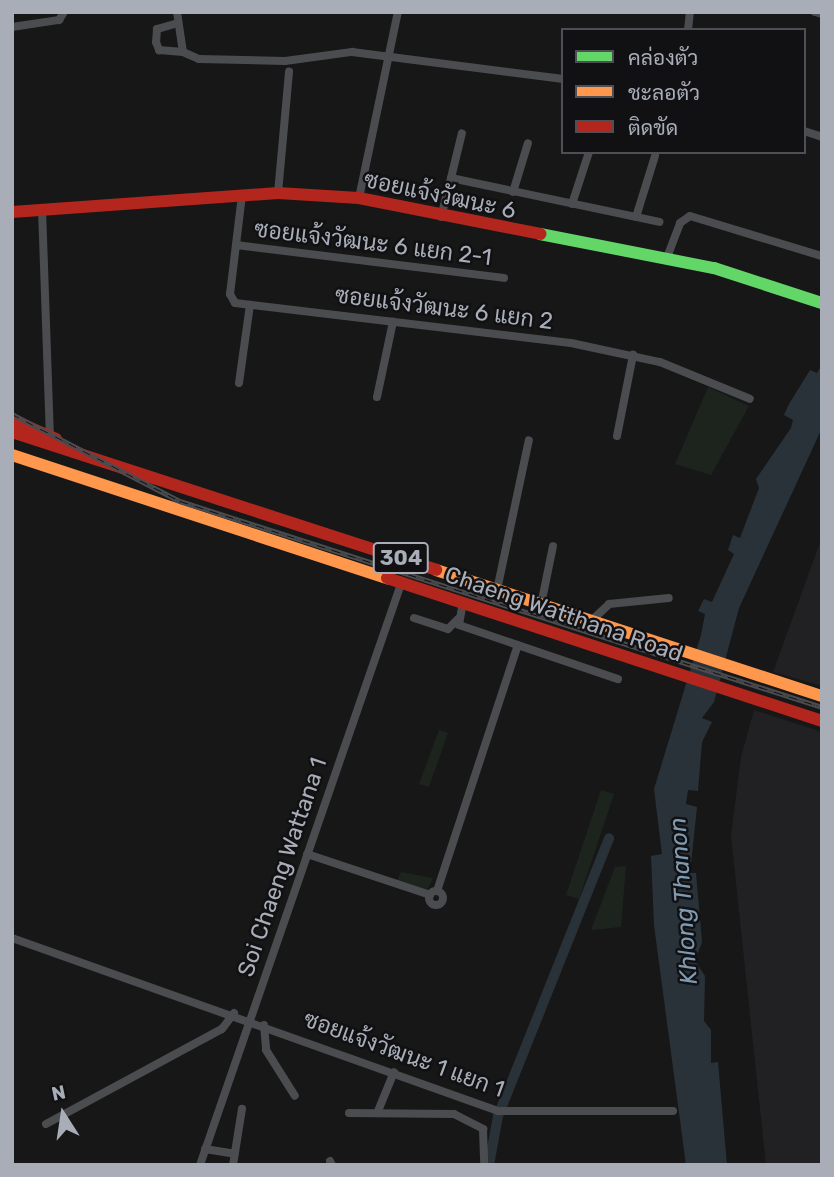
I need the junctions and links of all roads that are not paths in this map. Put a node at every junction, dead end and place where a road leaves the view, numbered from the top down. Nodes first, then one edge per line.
1 (64, 12) edge
2 (177, 12) edge
3 (398, 12) edge
4 (815, 12) edge
5 (822, 14) edge
6 (178, 23) junction
7 (12, 27) edge
8 (183, 52) junction
9 (389, 58) junction
10 (289, 71) dead end
11 (561, 79) edge
12 (462, 134) dead end
13 (528, 143) dead end
14 (588, 154) edge
15 (654, 156) dead end
16 (451, 178) junction
17 (513, 192) junction
18 (278, 193) junction
19 (242, 195) junction
20 (359, 198) junction
21 (572, 204) junction
22 (42, 209) junction
23 (12, 212) edge
24 (441, 218) junction
25 (636, 218) junction
26 (659, 222) dead end
27 (236, 245) junction
28 (822, 256) edge
29 (667, 260) junction
30 (504, 278) dead end
31 (822, 303) edge
32 (250, 305) junction
33 (393, 322) junction
34 (633, 355) junction
35 (239, 383) dead end
36 (377, 397) dead end
37 (750, 399) dead end
38 (12, 420) edge
39 (12, 432) edge
40 (50, 436) junction
41 (617, 436) dead end
42 (529, 440) dead end
43 (12, 446) edge
44 (71, 448) junction
45 (12, 455) edge
46 (54, 468) junction
47 (553, 546) dead end
48 (401, 581) junction
49 (497, 590) junction
50 (669, 598) dead end
51 (463, 601) junction
52 (541, 605) junction
53 (414, 618) dead end
54 (458, 619) junction
55 (591, 621) junction
56 (519, 645) junction
57 (618, 679) dead end
58 (822, 696) edge
59 (822, 721) edge
60 (307, 854) junction
61 (12, 938) edge
62 (234, 1013) junction
63 (250, 1018) junction
64 (264, 1024) junction
65 (394, 1072) junction
66 (295, 1096) dead end
67 (242, 1109) dead end
68 (378, 1111) junction
69 (673, 1111) dead end
70 (349, 1113) dead end
71 (46, 1124) dead end
72 (205, 1149) junction
73 (235, 1154) junction
74 (200, 1165) edge
75 (233, 1165) edge
76 (484, 1165) edge

1 - 7 street
2 - 6 street
3 - 9 street
4 - 5 street
6 - 8 street
6 - 8 street
8 - 9 street
9 - 11 street
9 - 20 street
10 - 18 street
12 - 16 street
13 - 17 street
14 - 21 street
15 - 25 street
16 - 17 street
16 - 24 street
17 - 21 street
18 - 19 main road, ซอยแจ้งวัฒนะ 6
18 - 20 main road, ซอยแจ้งวัฒนะ 6
19 - 22 main road, ซอยแจ้งวัฒนะ 6
19 - 27 street
20 - 24 main road, ซอยแจ้งวัฒนะ 6
21 - 25 street
22 - 23 main road, ซอยแจ้งวัฒนะ 6
22 - 40 street
24 - 29 main road, ซอยแจ้งวัฒนะ 6
25 - 26 street
27 - 30 street, ซอยแจ้งวัฒนะ 6 แยก 2-1
27 - 32 street
28 - 29 street
29 - 31 main road, ซอยแจ้งวัฒนะ 6
32 - 33 street, ซอยแจ้งวัฒนะ 6 แยก 2
32 - 35 street
33 - 34 street, ซอยแจ้งวัฒนะ 6 แยก 2
33 - 36 street
34 - 37 street, ซอยแจ้งวัฒนะ 6 แยก 2
34 - 41 street
38 - 40 main road, Chaeng Watthana Road
39 - 44 main road, Chaeng Watthana Road / 304
40 - 44 main road, Chaeng Watthana Road
42 - 49 street
43 - 46 main road, Chaeng Watthana Road / 304
44 - 49 main road, Chaeng Watthana Road / 304
45 - 46 main road, Chaeng Watthana Road
46 - 48 main road, Chaeng Watthana Road / 304
47 - 52 street
48 - 51 main road, Chaeng Watthana Road / 304
48 - 60 street, Soi Chaeng Wattana 1
49 - 52 main road, Chaeng Watthana Road / 304
50 - 55 street
51 - 54 street
51 - 59 main road, Chaeng Watthana Road / 304
52 - 55 main road, Chaeng Watthana Road / 304
53 - 54 street
54 - 56 street
55 - 58 main road, Chaeng Watthana Road / 304
56 - 57 street
56 - 60 street
60 - 63 street, Soi Chaeng Wattana 1
61 - 62 street, ซอยแจ้งวัฒนะ 1 แยก 1
62 - 63 street, ซอยแจ้งวัฒนะ 1 แยก 1
62 - 71 street
63 - 64 street, ซอยแจ้งวัฒนะ 1 แยก 1
63 - 72 street, Soi Chaeng Wattana 1
64 - 65 street, ซอยแจ้งวัฒนะ 1 แยก 1
64 - 66 street
65 - 68 street
65 - 69 street, ซอยแจ้งวัฒนะ 1 แยก 1
67 - 73 street
68 - 70 street
68 - 76 street
72 - 73 street
72 - 74 street, Soi Chaeng Wattana 1
73 - 75 street

